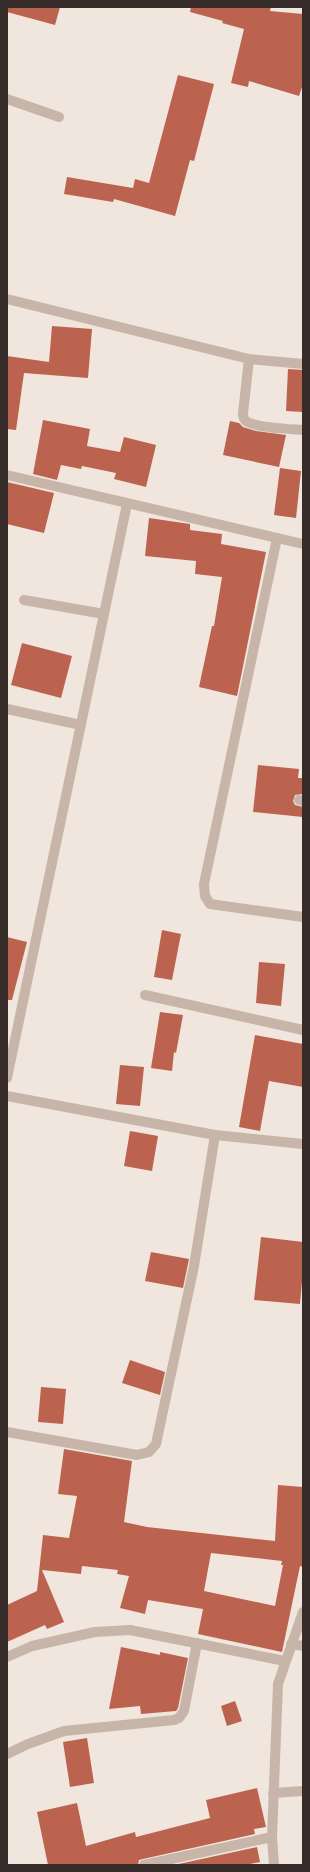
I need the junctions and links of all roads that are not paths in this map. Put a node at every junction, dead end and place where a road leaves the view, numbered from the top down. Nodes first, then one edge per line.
1 (7, 99) edge
2 (60, 117) dead end
3 (7, 299) edge
4 (249, 359) junction
5 (303, 364) edge
6 (303, 430) edge
7 (7, 475) edge
8 (127, 504) junction
9 (277, 538) junction
10 (303, 544) edge
11 (24, 600) dead end
12 (104, 614) junction
13 (7, 709) edge
14 (81, 725) junction
15 (303, 917) edge
16 (145, 995) dead end
17 (303, 1030) edge
18 (11, 1039) edge
19 (7, 1078) edge
20 (7, 1096) edge
21 (215, 1135) junction
22 (303, 1144) edge
23 (7, 1432) edge
24 (303, 1612) edge
25 (197, 1643) junction
26 (291, 1644) junction
27 (303, 1646) edge
28 (7, 1657) edge
29 (285, 1661) junction
30 (7, 1754) edge
31 (303, 1791) edge
32 (274, 1793) junction
33 (272, 1837) junction
34 (144, 1865) edge
35 (274, 1865) edge

1 - 2 street
3 - 4 street
4 - 5 street
4 - 6 street
7 - 8 street
8 - 9 street
8 - 12 street
9 - 10 street
9 - 15 street
11 - 12 street
12 - 14 street
13 - 14 street
14 - 18 street
16 - 17 street
18 - 19 street
20 - 21 street
21 - 22 street
21 - 23 street
24 - 26 street
25 - 28 street
25 - 29 street
25 - 30 street
26 - 27 street
26 - 29 street
29 - 32 street
31 - 32 street
32 - 33 street
33 - 34 street
33 - 35 street

